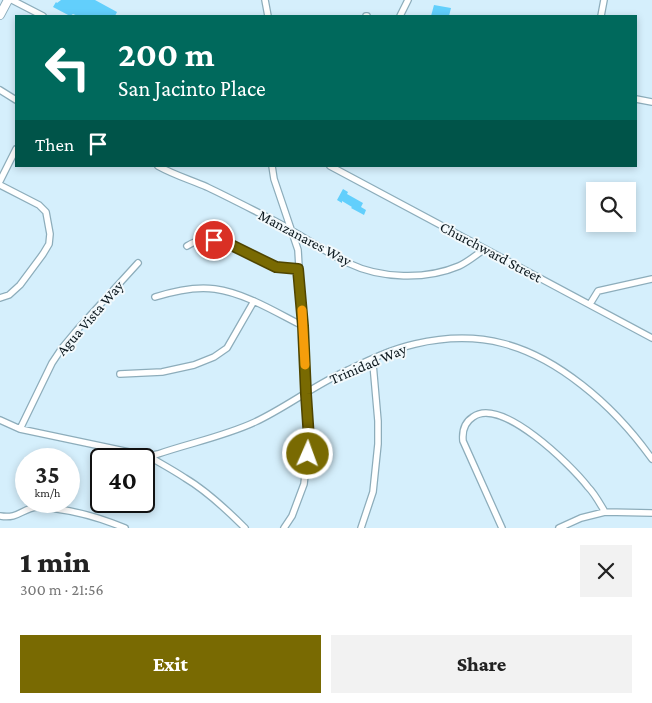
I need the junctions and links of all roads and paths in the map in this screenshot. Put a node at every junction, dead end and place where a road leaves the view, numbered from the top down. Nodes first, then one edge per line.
1 (8, 0) edge
2 (12, 0) edge
3 (265, 0) edge
4 (408, 0) edge
5 (604, 0) edge
6 (0, 15) edge
7 (41, 15) edge
8 (268, 15) edge
9 (400, 15) edge
10 (601, 15) edge
11 (0, 90) edge
12 (15, 99) edge
13 (637, 99) edge
14 (652, 102) edge
15 (15, 151) edge
16 (160, 167) edge
17 (272, 167) edge
18 (332, 167) edge
19 (0, 181) edge
20 (0, 185) edge
21 (292, 229) junction
22 (187, 246) dead end
23 (485, 249) junction
24 (138, 263) dead end
25 (298, 269) junction
26 (652, 279) edge
27 (0, 298) edge
28 (155, 298) dead end
29 (254, 302) junction
30 (590, 304) junction
31 (303, 326) junction
32 (652, 338) edge
33 (374, 358) junction
34 (120, 374) dead end
35 (306, 394) junction
36 (0, 420) edge
37 (20, 429) junction
38 (110, 448) edge
39 (155, 455) edge
40 (652, 459) edge
41 (155, 460) edge
42 (605, 512) junction
43 (652, 513) edge
44 (0, 516) edge
45 (125, 528) edge
46 (245, 528) edge
47 (284, 528) edge
48 (361, 528) edge
49 (502, 528) edge
50 (559, 528) edge

1 - 6 main road
2 - 7 street
3 - 8 street
4 - 9 street
5 - 10 street
11 - 12 street
13 - 14 street
15 - 19 street
16 - 21 street, Manzanares Way
17 - 21 street
18 - 23 street, Churchward Street
20 - 27 street
21 - 23 street, Manzanares Way
21 - 25 street
22 - 25 street
23 - 30 street, Churchward Street
24 - 37 street, Agua Vista Way
25 - 31 street
26 - 30 street
28 - 29 street
29 - 31 street
29 - 34 street
30 - 32 street, Churchward Street
31 - 35 street
33 - 35 street, Trinidad Way
33 - 40 street, Trinidad Way
33 - 48 street
35 - 39 street, Trinidad Way
35 - 47 street
36 - 37 street, Trinidad Way
37 - 38 street, Trinidad Way
41 - 46 street
42 - 43 street
42 - 49 street
42 - 50 street
44 - 45 street

